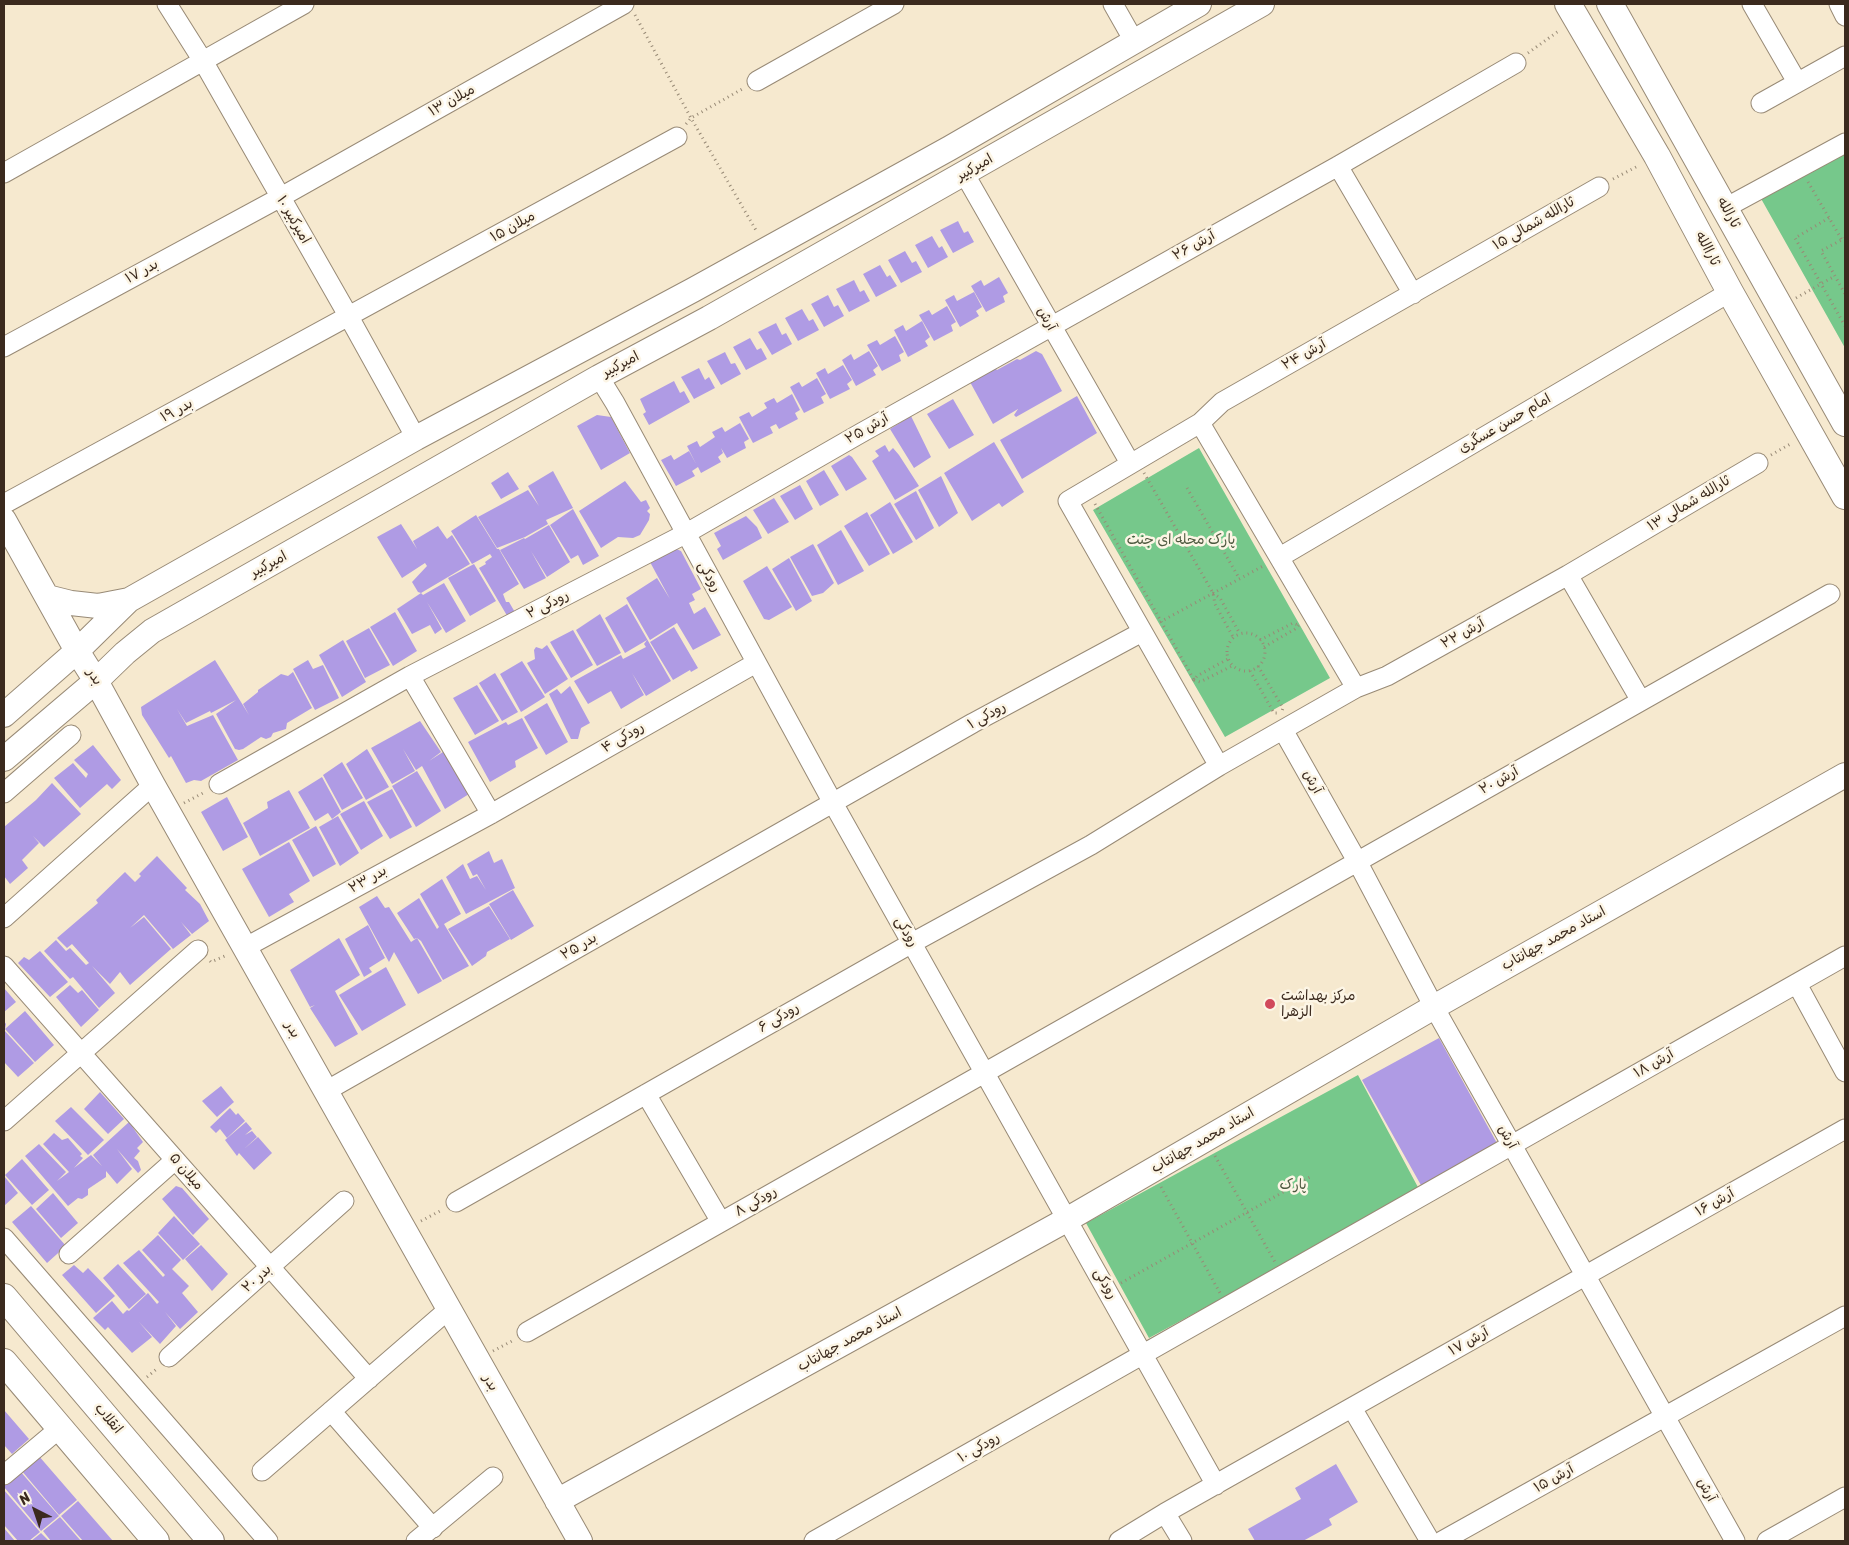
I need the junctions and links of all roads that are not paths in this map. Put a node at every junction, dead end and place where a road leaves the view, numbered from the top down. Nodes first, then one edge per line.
1 (167, 4) edge
2 (304, 4) edge
3 (894, 4) edge
4 (1113, 4) edge
5 (1199, 4) edge
6 (1262, 4) edge
7 (1610, 4) edge
8 (1752, 4) edge
9 (1839, 4) edge
10 (629, 8) edge
11 (1572, 11) edge
12 (1845, 16) edge
13 (1134, 41) junction
14 (1845, 56) edge
15 (203, 61) junction
16 (1516, 62) road end
17 (757, 81) road end
18 (1798, 82) junction
19 (1761, 103) dead end
20 (677, 137) road end
21 (1845, 142) edge
22 (1338, 166) junction
23 (4, 173) edge
24 (964, 173) junction
25 (1599, 187) road end
26 (281, 197) junction
27 (1725, 208) junction
28 (693, 290) junction
29 (1730, 292) junction
30 (1413, 294) junction
31 (349, 317) junction
32 (709, 318) junction
33 (1050, 326) junction
34 (4, 347) edge
35 (599, 376) junction
36 (1200, 423) junction
37 (1845, 423) edge
38 (416, 438) junction
39 (1758, 463) road end
40 (1137, 469) junction
41 (1845, 496) edge
42 (4, 504) edge
43 (6, 530) edge
44 (686, 534) junction
45 (1280, 556) junction
46 (1568, 576) junction
47 (1830, 594) dead end
48 (47, 597) junction
49 (129, 600) junction
50 (1142, 632) junction
51 (77, 650) junction
52 (756, 663) junction
53 (410, 676) junction
54 (96, 681) junction
55 (1356, 688) junction
56 (1641, 701) junction
57 (4, 715) edge
58 (1283, 730) junction
59 (71, 735) dead end
60 (4, 759) edge
61 (1219, 766) junction
62 (1845, 775) edge
63 (219, 784) road end
64 (153, 785) junction
65 (4, 793) edge
66 (833, 803) junction
67 (491, 814) junction
68 (1091, 845) joint
69 (1357, 861) junction
70 (4, 918) edge
71 (912, 943) junction
72 (246, 947) junction
73 (198, 950) road end
74 (1845, 956) edge
75 (4, 966) edge
76 (1169, 968) joint
77 (1797, 984) junction
78 (1434, 1007) junction
79 (81, 1053) junction
80 (986, 1072) junction
81 (1845, 1072) edge
82 (326, 1091) junction
83 (646, 1094) junction
84 (4, 1121) edge
85 (1845, 1129) edge
86 (1512, 1145) junction
87 (175, 1160) junction
88 (344, 1201) dead end
89 (456, 1202) road end
90 (1068, 1219) junction
91 (721, 1222) junction
92 (4, 1238) edge
93 (1328, 1250) joint
94 (69, 1254) dead end
95 (270, 1267) junction
96 (1586, 1276) junction
97 (4, 1297) edge
98 (449, 1309) junction
99 (1845, 1316) edge
100 (527, 1332) road end
101 (1144, 1354) junction
102 (169, 1357) road end
103 (4, 1362) edge
104 (369, 1379) junction
105 (1352, 1408) junction
106 (331, 1411) junction
107 (1665, 1417) junction
108 (60, 1428) junction
109 (262, 1471) dead end
110 (4, 1475) edge
111 (493, 1477) dead end
112 (1216, 1485) junction
113 (1845, 1497) edge
114 (557, 1501) junction
115 (1165, 1513) junction
116 (433, 1528) junction
117 (149, 1539) edge
118 (211, 1541) edge
119 (268, 1541) edge
120 (416, 1541) edge
121 (579, 1541) edge
122 (814, 1541) edge
123 (1119, 1541) edge
124 (1182, 1541) edge
125 (1430, 1541) edge
126 (1442, 1541) edge
127 (1735, 1541) edge
128 (1768, 1541) edge

1 - 15 street, امیرکبیر ۱۰
2 - 15 street
3 - 17 street
4 - 13 street
5 - 13 street
6 - 24 street, امیرکبیر
7 - 27 main road, ثارالله
8 - 18 street
9 - 12 street
10 - 26 street, میلان ۱۳
11 - 29 main road, ثاراالله
13 - 28 street
14 - 18 street
15 - 23 street
15 - 26 street, امیرکبیر ۱۰
16 - 22 street, آرش ۲۶
18 - 19 street
20 - 31 street, میلان ۱۵
21 - 27 street
22 - 30 street
22 - 33 street, آرش ۲۶
24 - 32 street, امیرکبیر
24 - 33 street, آرش
25 - 30 street, ثارالله شمالی ۱۵
26 - 31 street, امیرکبیر ۱۰
26 - 34 street, بدر ۱۷
27 - 37 main road, ثارالله
28 - 32 street
28 - 38 street
29 - 41 main road, ثاراالله
29 - 45 street, امام حسن عسگری
30 - 36 street, آرش ۲۴
31 - 38 street, امیرکبیر ۱۰
31 - 42 street, بدر ۱۹
32 - 35 street, امیرکبیر
33 - 40 street, آرش
33 - 44 street, آرش ۲۵
35 - 44 street, رودکی
35 - 54 street, امیرکبیر
36 - 40 street, آرش ۲۴
36 - 45 street
38 - 49 street
39 - 46 street, ثارالله شمالی ۱۳
40 - 50 street, آرش ۲۴
43 - 48 street, بدر
44 - 52 street, رودکی
44 - 53 street, رودکی ۲
45 - 55 street
46 - 55 street, آرش ۲۲
46 - 56 street
47 - 56 street, آرش ۲۰
48 - 49 street
48 - 51 street, بدر
49 - 51 street
50 - 61 street
50 - 66 street, رودکی ۱
51 - 54 street, بدر
51 - 57 street
52 - 66 street, رودکی
52 - 67 street, رودکی ۴
53 - 63 street, رودکی ۲
53 - 67 street
54 - 60 street, امیرکبیر
54 - 64 street, بدر
55 - 58 street, آرش ۲۲
56 - 69 street, آرش ۲۰
58 - 61 street, آرش ۲۲
58 - 69 street, آرش
59 - 65 street
61 - 68 street, آرش ۲۲
62 - 78 street, استاد محمد جهانتاب
64 - 70 street
64 - 72 street, بدر
66 - 71 street, رودکی
66 - 82 street, بدر ۲۵
67 - 72 street, بدر ۲۳
68 - 71 street, رودکی ۶
69 - 76 street, آرش ۲۰
69 - 78 street, آرش
71 - 80 street, رودکی
71 - 83 street, رودکی ۶
72 - 82 street, بدر
73 - 79 street
74 - 77 street, آرش ۱۸
75 - 79 street, میلان ۵
76 - 80 street, رودکی ۸
77 - 81 street
77 - 86 street, آرش ۱۸
78 - 86 street, آرش
78 - 90 street, استاد محمد جهانتاب
79 - 84 street
79 - 87 street, میلان ۵
80 - 90 street, رودکی
80 - 91 street, رودکی ۸
82 - 98 street, بدر
83 - 89 street, رودکی ۶
83 - 91 street
85 - 96 street, آرش ۱۶
86 - 93 street, آرش ۱۸
86 - 96 street, آرش
87 - 94 street
87 - 95 street, میلان ۵
88 - 95 street, بدر ۲۰
90 - 101 street, رودکی
90 - 114 street, استاد محمد جهانتاب
91 - 100 street, رودکی ۸
92 - 119 street
93 - 101 street, رودکی ۱۰
95 - 102 street, بدر ۲۰
95 - 104 street, میلان ۵
96 - 105 street, آرش ۱۷
96 - 107 street, آرش
97 - 118 main road, انقلاب
98 - 104 street
98 - 114 street, بدر
99 - 107 street, آرش ۱۵
101 - 112 street, رودکی
101 - 122 street, رودکی ۱۰
103 - 108 main road
104 - 106 street
105 - 112 street, آرش ۱۷
105 - 125 street
106 - 109 street
106 - 116 street
107 - 126 street, آرش ۱۵
107 - 127 street, آرش
108 - 110 street
108 - 117 main road
111 - 116 street
112 - 115 street, آرش ۱۷
113 - 128 street
114 - 121 street, بدر
115 - 123 street, آرش ۱۷
115 - 124 street
116 - 120 street

